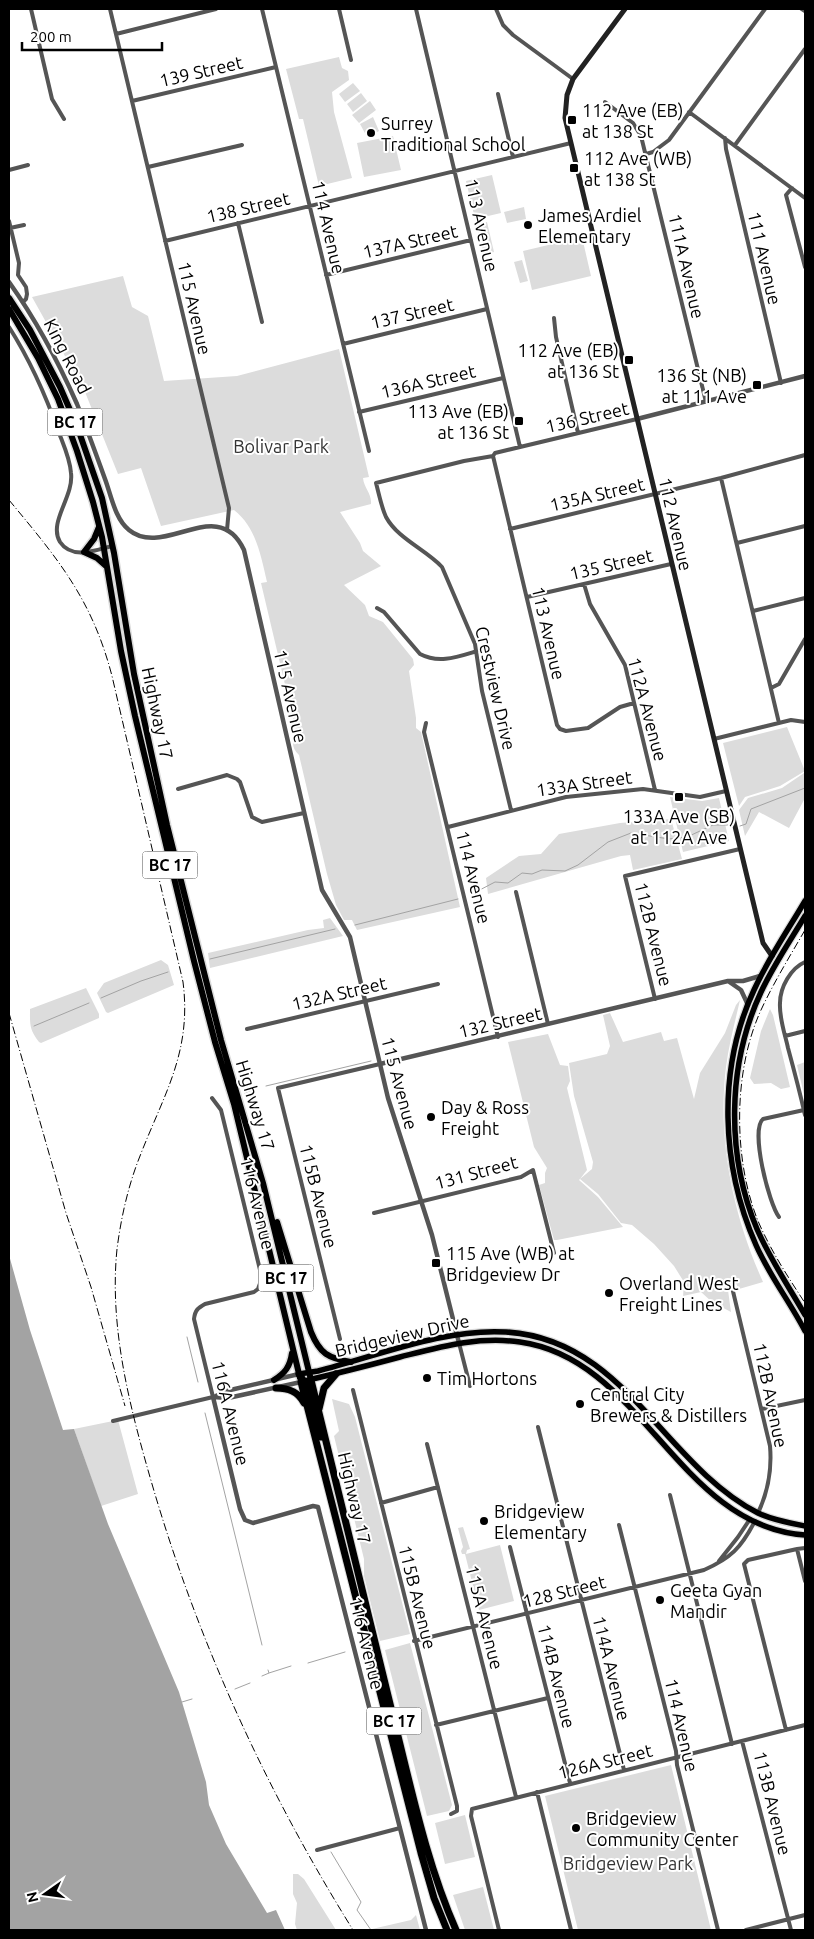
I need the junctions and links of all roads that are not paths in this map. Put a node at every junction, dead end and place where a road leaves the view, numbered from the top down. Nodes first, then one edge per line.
1 (31, 9) edge
2 (110, 9) edge
3 (216, 9) edge
4 (262, 9) edge
5 (339, 9) edge
6 (416, 9) edge
7 (496, 9) edge
8 (625, 9) edge
9 (765, 9) edge
10 (802, 9) edge
11 (805, 12) edge
12 (116, 34) junction
13 (805, 49) edge
14 (351, 60) dead end
15 (276, 67) junction
16 (574, 79) junction
17 (498, 94) dead end
18 (132, 101) junction
19 (605, 102) dead end
20 (689, 112) junction
21 (64, 119) dead end
22 (726, 138) junction
23 (570, 143) junction
24 (242, 145) dead end
25 (735, 145) junction
26 (646, 154) junction
27 (513, 157) junction
28 (28, 165) dead end
29 (148, 167) junction
30 (9, 170) edge
31 (455, 171) junction
32 (792, 188) junction
33 (805, 198) edge
34 (310, 206) junction
35 (9, 221) edge
36 (238, 223) junction
37 (24, 225) dead end
38 (10, 228) junction
39 (471, 240) junction
40 (165, 241) junction
41 (805, 267) edge
42 (326, 275) junction
43 (9, 282) edge
44 (9, 298) edge
45 (23, 302) junction
46 (9, 309) edge
47 (487, 309) junction
48 (554, 318) dead end
49 (262, 322) dead end
50 (9, 327) edge
51 (343, 344) junction
52 (805, 376) edge
53 (504, 378) junction
54 (781, 383) junction
55 (706, 402) junction
56 (359, 412) junction
57 (637, 419) junction
58 (578, 433) junction
59 (520, 447) junction
60 (369, 451) dead end
61 (493, 456) junction
62 (805, 456) edge
63 (721, 478) junction
64 (376, 483) joint
65 (655, 495) junction
66 (805, 526) edge
67 (100, 527) junction
68 (510, 529) junction
69 (226, 530) junction
70 (737, 543) junction
71 (112, 546) junction
72 (104, 548) junction
73 (84, 552) junction
74 (671, 564) junction
75 (107, 567) junction
76 (584, 584) junction
77 (527, 597) junction
78 (805, 598) edge
79 (377, 608) dead end
80 (753, 611) junction
81 (805, 639) edge
82 (477, 651) junction
83 (771, 688) junction
84 (634, 703) junction
85 (805, 722) edge
86 (426, 723) dead end
87 (779, 723) junction
88 (714, 740) junction
89 (178, 790) dead end
90 (655, 790) junction
91 (726, 792) junction
92 (511, 810) junction
93 (304, 813) junction
94 (448, 827) junction
95 (740, 849) junction
96 (516, 892) dead end
97 (805, 901) edge
98 (805, 916) edge
99 (772, 956) junction
100 (805, 962) edge
101 (777, 964) junction
102 (761, 976) junction
103 (728, 981) junction
104 (438, 984) dead end
105 (655, 998) junction
106 (366, 1002) junction
107 (748, 1005) junction
108 (548, 1024) junction
109 (247, 1029) dead end
110 (805, 1030) edge
111 (785, 1036) junction
112 (498, 1037) junction
113 (380, 1064) junction
114 (278, 1088) joint
115 (212, 1098) dead end
116 (804, 1110) junction
117 (805, 1115) edge
118 (263, 1183) junction
119 (422, 1201) junction
120 (374, 1213) dead end
121 (779, 1217) dead end
122 (554, 1253) dead end
123 (731, 1283) dead end
124 (195, 1313) joint
125 (805, 1315) edge
126 (805, 1331) edge
127 (457, 1334) junction
128 (340, 1339) dead end
129 (459, 1343) junction
130 (292, 1346) junction
131 (351, 1362) junction
132 (299, 1374) junction
133 (336, 1374) junction
134 (307, 1379) junction
135 (275, 1384) junction
136 (470, 1386) dead end
137 (353, 1390) dead end
138 (213, 1397) junction
139 (805, 1400) edge
140 (308, 1408) junction
141 (762, 1409) junction
142 (319, 1410) junction
143 (113, 1421) dead end
144 (538, 1427) dead end
145 (427, 1444) dead end
146 (438, 1487) junction
147 (670, 1495) dead end
148 (381, 1503) junction
149 (318, 1507) joint
150 (343, 1509) junction
151 (758, 1513) junction
152 (752, 1520) junction
153 (619, 1525) dead end
154 (805, 1526) edge
155 (805, 1534) edge
156 (510, 1547) dead end
157 (805, 1548) edge
158 (797, 1549) junction
159 (689, 1574) junction
160 (805, 1580) edge
161 (635, 1587) junction
162 (581, 1601) junction
163 (527, 1614) junction
164 (472, 1628) junction
165 (414, 1641) junction
166 (548, 1698) junction
167 (494, 1711) junction
168 (436, 1725) junction
169 (805, 1725) edge
170 (786, 1730) junction
171 (742, 1741) junction
172 (732, 1744) junction
173 (676, 1757) junction
174 (624, 1770) junction
175 (570, 1783) junction
176 (537, 1792) junction
177 (516, 1797) junction
178 (451, 1814) dead end
179 (400, 1828) junction
180 (316, 1850) dead end
181 (805, 1915) edge
182 (788, 1919) junction
183 (426, 1930) edge
184 (447, 1930) edge
185 (456, 1930) edge
186 (499, 1930) edge
187 (571, 1930) edge
188 (718, 1930) edge
189 (746, 1930) edge
190 (791, 1930) edge

1 - 21 street
2 - 12 street, 115 Avenue
3 - 12 street
4 - 15 street, 114 Avenue
5 - 14 street
6 - 31 street, 113 Avenue
7 - 16 street
8 - 16 main road, 112 Avenue
9 - 20 street
10 - 11 street
12 - 18 street, 115 Avenue
13 - 25 street
15 - 18 street, 139 Street
15 - 34 street, 114 Avenue
16 - 23 main road, 112 Avenue
17 - 27 street
18 - 29 street, 115 Avenue
19 - 26 street, 111A Avenue
20 - 22 street
20 - 26 street
22 - 25 street
22 - 54 street, 111 Avenue
23 - 27 street, 138 Street
23 - 57 main road, 112 Avenue
24 - 29 street
25 - 32 street
26 - 55 street, 111A Avenue
27 - 31 street, 138 Street
28 - 30 street
29 - 40 street, 115 Avenue
31 - 34 street, 138 Street
31 - 39 street, 113 Avenue
32 - 33 street
32 - 41 street
34 - 36 street, 138 Street
34 - 42 street, 114 Avenue
35 - 38 street
36 - 40 street, 138 Street
36 - 49 street
37 - 38 street
38 - 45 street
39 - 42 street, 137A Street
39 - 47 street, 113 Avenue
40 - 69 street, 115 Avenue
42 - 51 street, 114 Avenue
43 - 45 street, King Road
44 - 71 highway, Highway 17 / BC 17
45 - 69 street, King Road
46 - 67 highway, Highway 17 / BC 17
47 - 51 street, 137 Street
47 - 53 street, 113 Avenue
48 - 58 street
50 - 73 street
51 - 56 street, 114 Avenue
52 - 54 street, 136 Street
53 - 56 street, 136A Street
53 - 59 street, 113 Avenue
54 - 55 street, 136 Street
55 - 57 street, 136 Street
56 - 60 street, 114 Avenue
57 - 58 street, 136 Street
57 - 65 main road, 112 Avenue
58 - 59 street, 136 Street
59 - 61 street, 136 Street
61 - 64 street, 136 Street
61 - 68 street, 113 Avenue
62 - 63 street, 135A Street
63 - 65 street, 135A Street
63 - 70 street
64 - 82 street, Crestview Drive
65 - 68 street, 135A Street
65 - 74 main road, 112 Avenue
66 - 70 street
67 - 72 highway, Highway 17 / BC 17
67 - 73 highway
68 - 77 street, 113 Avenue
69 - 93 street, 115 Avenue
70 - 80 street
71 - 72 street
71 - 118 highway, Highway 17 / BC 17
72 - 73 street
72 - 75 highway, Highway 17 / BC 17
73 - 75 highway
74 - 76 street, 135 Street
74 - 88 main road, 112 Avenue
75 - 130 highway, Highway 17 / BC 17
76 - 77 street, 135 Street
76 - 84 street, 112A Avenue
77 - 84 street, 113 Avenue
78 - 80 street
79 - 82 street
80 - 83 street
81 - 83 street
82 - 92 street, Crestview Drive
83 - 87 street
84 - 90 street, 112A Avenue
85 - 87 street
86 - 94 street, 114 Avenue
87 - 88 street
88 - 91 main road, 112 Avenue
89 - 93 street
90 - 91 street, 133A Street
90 - 92 street, 133A Street
91 - 95 main road, 112 Avenue
92 - 94 street, 133A Street
93 - 106 street, 115 Avenue
94 - 112 street, 114 Avenue
95 - 99 main road, 112 Avenue
95 - 105 street, 112B Avenue
96 - 108 street
97 - 99 main road
98 - 101 main road
99 - 101 main road
99 - 102 main road
100 - 111 street
101 - 125 main road
102 - 103 street, 132 Street
102 - 107 main road
103 - 105 street, 132 Street
103 - 107 street
104 - 106 street, 132A Street
105 - 108 street, 132 Street
106 - 109 street, 132A Street
106 - 113 street, 115 Avenue
107 - 126 main road
108 - 112 street, 132 Street
110 - 111 street
111 - 116 street
112 - 113 street, 132 Street
113 - 114 street, 132 Street
113 - 119 street, 115 Avenue
114 - 128 street, 115B Avenue
115 - 124 street, 116 Avenue
116 - 117 street
116 - 121 street
118 - 131 highway
118 - 134 highway, Highway 17 / BC 17
119 - 120 street, 131 Street
119 - 122 street, 131 Street
119 - 127 street, 115 Avenue
123 - 141 street, 112B Avenue
124 - 138 street, 116A Avenue
127 - 129 street, 115 Avenue
127 - 131 main road, Bridgeview Drive
127 - 151 main road, Bridgeview Drive
129 - 133 main road, Bridgeview Drive
129 - 136 street, 115 Avenue
129 - 152 main road, Bridgeview Drive
130 - 132 highway, Highway 17 / BC 17
130 - 135 highway
131 - 134 main road, Bridgeview Drive
132 - 134 highway
132 - 135 street
133 - 134 main road, Bridgeview Drive
133 - 142 highway
134 - 135 street
134 - 140 highway, Highway 17 / BC 17
134 - 142 highway, Highway 17 / BC 17
134 - 150 highway
135 - 138 street
135 - 140 highway
137 - 148 street, 115B Avenue
138 - 143 street
138 - 149 street, 116A Avenue
139 - 141 street
140 - 184 highway, Highway 17 / BC 17
141 - 151 street, 112B Avenue
142 - 150 highway, Highway 17 / BC 17
144 - 162 street, 114A Avenue
145 - 146 street, 115A Avenue
146 - 148 street
146 - 164 street, 115A Avenue
147 - 159 street, 113B Avenue
148 - 165 street, 115B Avenue
149 - 179 street, 116 Avenue
150 - 185 highway, Highway 17 / BC 17
151 - 152 street, 128 Street
151 - 154 main road, Bridgeview Drive
152 - 155 main road, Bridgeview Drive
152 - 159 street, 128 Street
153 - 161 street, 114 Avenue
156 - 163 street, 114B Avenue
157 - 158 street
158 - 160 street
158 - 170 street
159 - 161 street, 128 Street
159 - 172 street, 113B Avenue
161 - 162 street, 128 Street
161 - 173 street, 114 Avenue
162 - 163 street, 128 Street
162 - 174 street, 114A Avenue
163 - 164 street, 128 Street
163 - 166 street, 114B Avenue
164 - 165 street, 128 Street
164 - 167 street, 115A Avenue
165 - 168 street, 115B Avenue
166 - 167 street
166 - 175 street, 114B Avenue
167 - 168 street
167 - 177 street, 115A Avenue
168 - 178 street, 115B Avenue
169 - 170 street, 126A Street
170 - 171 street, 126A Street
171 - 172 street, 126A Street
171 - 182 street, 113B Avenue
172 - 173 street, 126A Street
173 - 174 street, 126A Street
173 - 188 street, 114 Avenue
174 - 175 street, 126A Street
175 - 176 street, 126A Street
176 - 177 street, 126A Street
176 - 187 street
177 - 186 street, 126A Street
179 - 180 street
179 - 183 street, 116 Avenue
181 - 182 street
182 - 189 street
182 - 190 street, 113B Avenue

